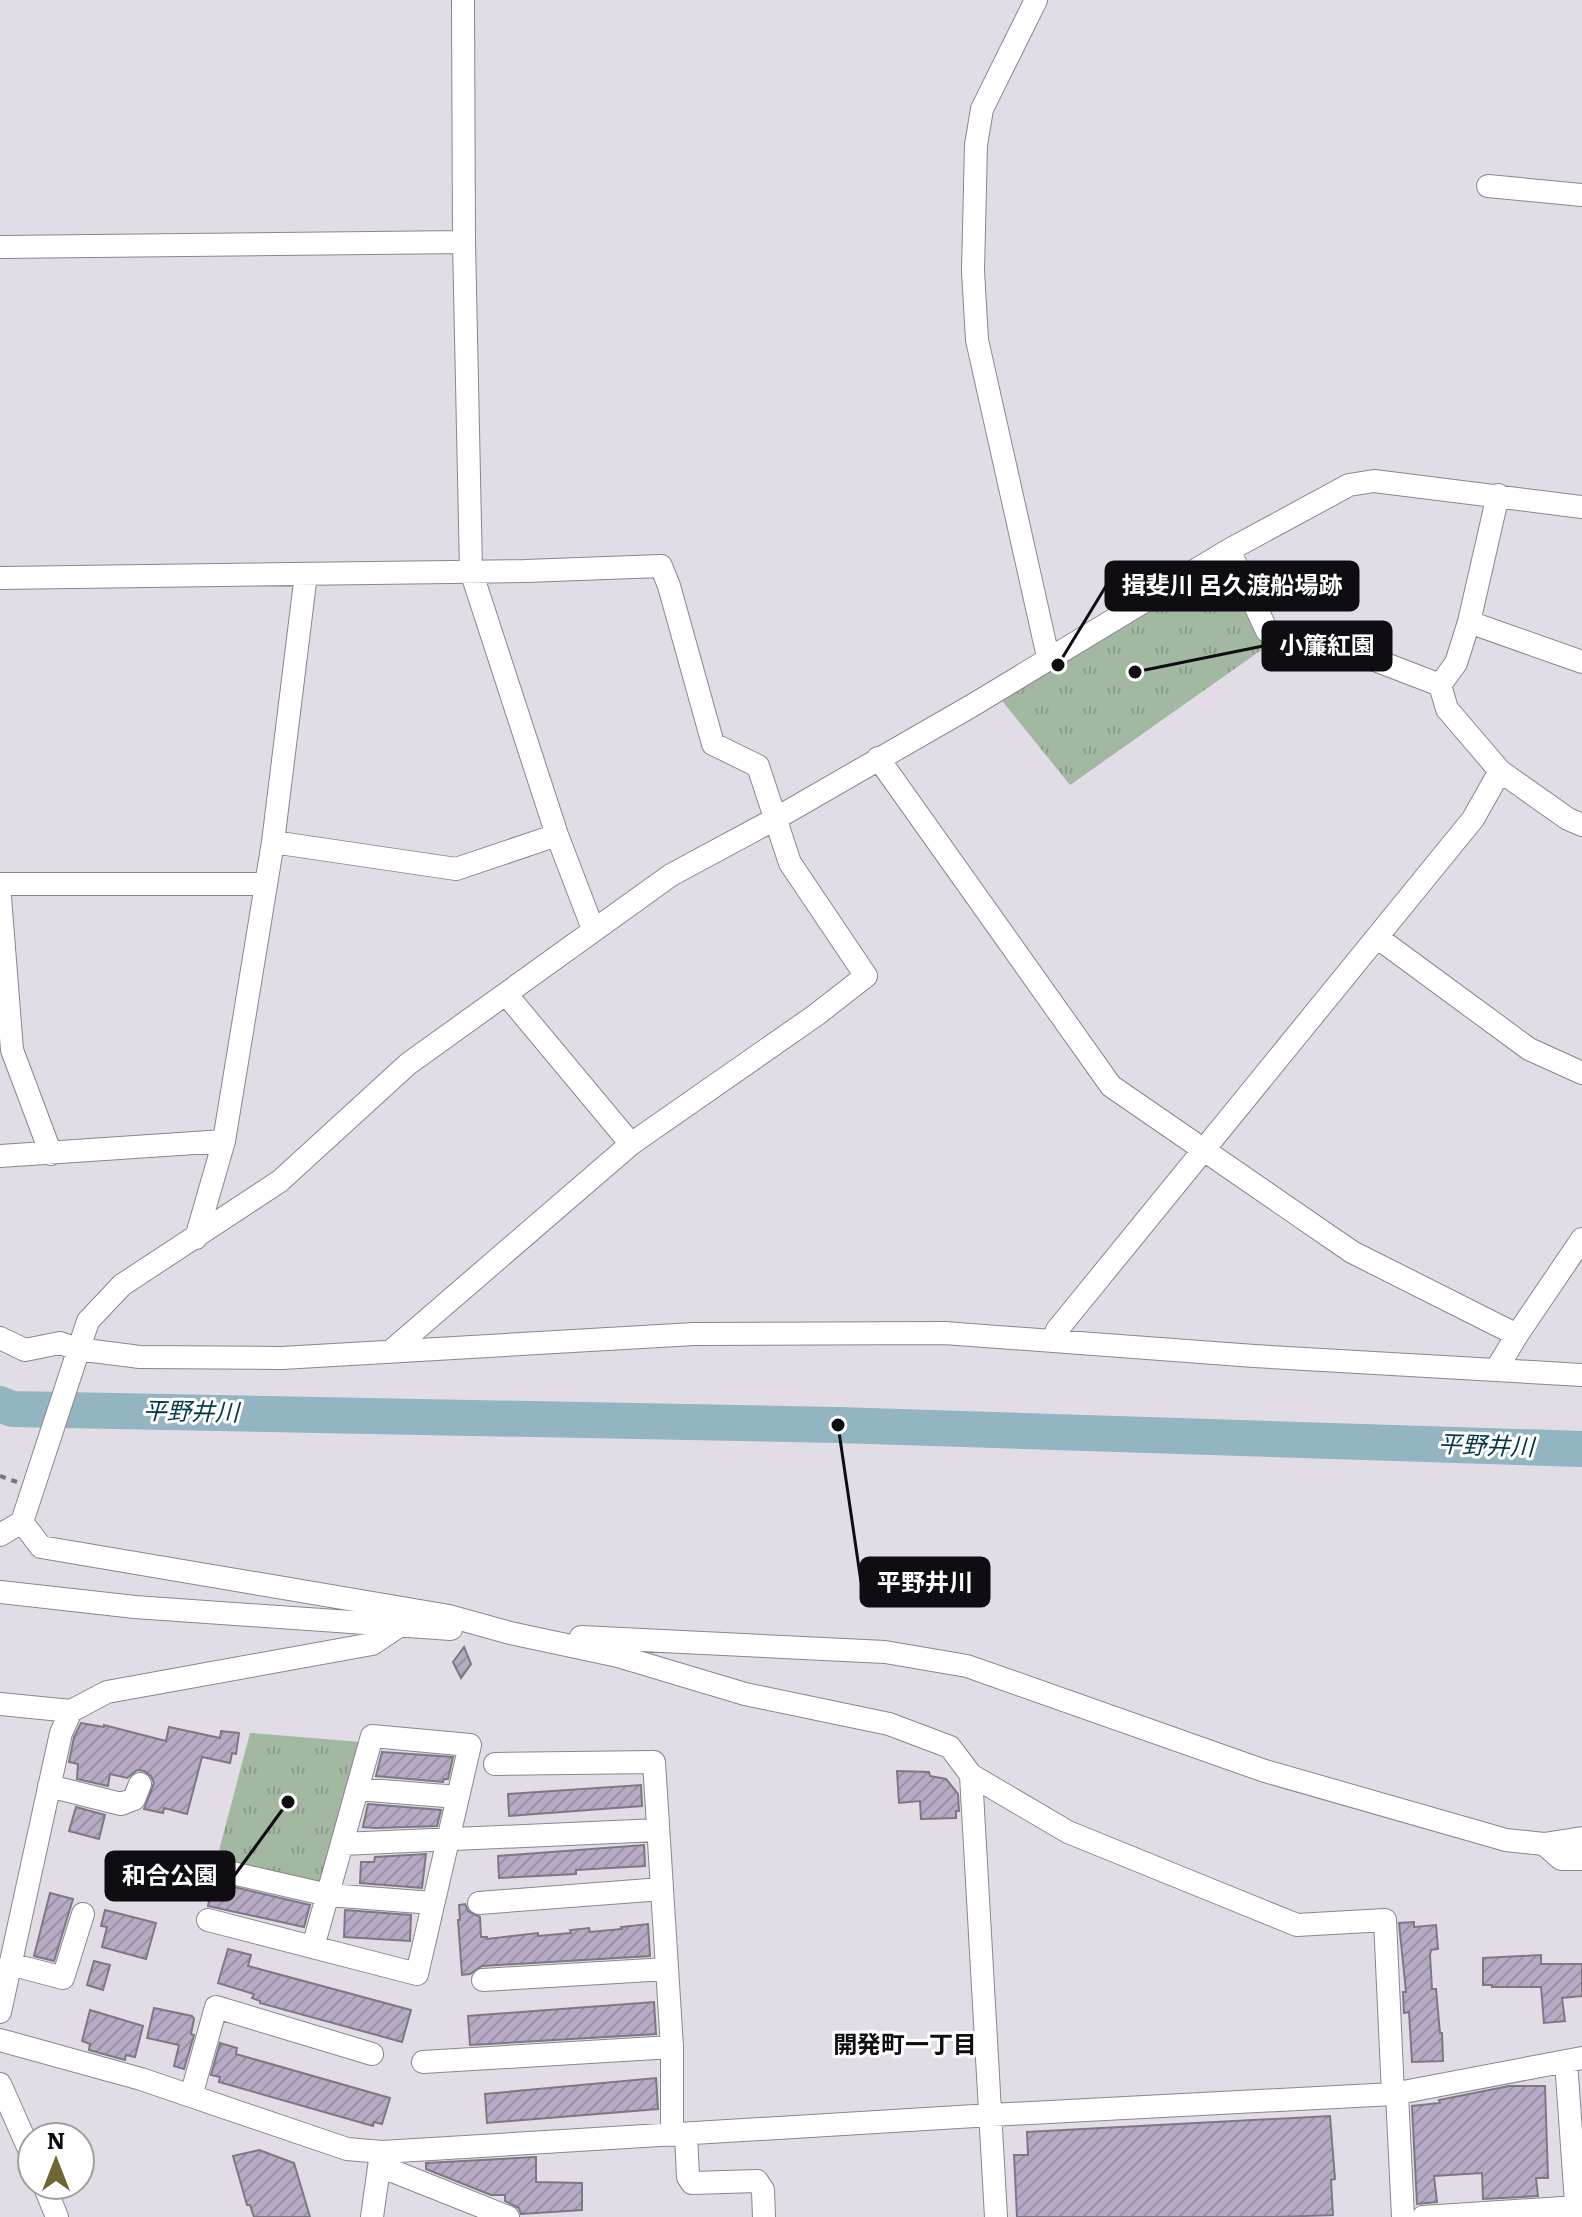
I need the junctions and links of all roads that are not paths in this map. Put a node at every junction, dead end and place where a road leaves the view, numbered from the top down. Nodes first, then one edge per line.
1 (463, 0) edge
2 (1036, 0) edge
3 (1488, 186) dead end
4 (1582, 195) edge
5 (464, 242) junction
6 (0, 247) edge
7 (1498, 495) junction
8 (1582, 507) edge
9 (1229, 550) junction
10 (471, 571) junction
11 (306, 574) junction
12 (0, 578) edge
13 (1469, 622) junction
14 (1048, 657) junction
15 (1582, 662) edge
16 (1440, 685) junction
17 (878, 758) junction
18 (1500, 771) junction
19 (775, 819) junction
20 (1582, 825) edge
21 (557, 835) junction
22 (273, 842) junction
23 (0, 884) edge
24 (266, 884) junction
25 (0, 897) edge
26 (593, 929) junction
27 (1378, 938) junction
28 (506, 994) junction
29 (1582, 1073) edge
30 (224, 1141) junction
31 (631, 1144) junction
32 (1205, 1149) junction
33 (51, 1154) junction
34 (0, 1156) edge
35 (196, 1238) junction
36 (1582, 1239) edge
37 (1517, 1335) junction
38 (0, 1338) edge
39 (1053, 1341) junction
40 (391, 1351) junction
41 (74, 1358) junction
42 (1496, 1370) junction
43 (1582, 1375) edge
44 (22, 1522) junction
45 (0, 1535) edge
46 (0, 1592) edge
47 (399, 1626) junction
48 (510, 1633) junction
49 (0, 1704) edge
50 (71, 1711) junction
51 (495, 1764) dead end
52 (971, 1775) junction
53 (140, 1784) dead end
54 (49, 1786) junction
55 (357, 1789) junction
56 (458, 1797) junction
57 (658, 1830) junction
58 (1582, 1838) edge
59 (448, 1839) junction
60 (342, 1844) junction
61 (1544, 1844) junction
62 (1582, 1859) edge
63 (219, 1870) dead end
64 (662, 1889) junction
65 (328, 1895) junction
66 (433, 1903) junction
67 (479, 1903) dead end
68 (83, 1914) dead end
69 (208, 1920) dead end
70 (313, 1947) junction
71 (10, 1964) junction
72 (667, 1969) junction
73 (483, 1980) dead end
74 (0, 2012) edge
75 (0, 2040) edge
76 (672, 2047) junction
77 (372, 2054) dead end
78 (1574, 2060) edge
79 (423, 2062) dead end
80 (0, 2084) edge
81 (1395, 2094) junction
82 (191, 2096) junction
83 (991, 2115) junction
84 (16, 2121) edge
85 (679, 2135) junction
86 (381, 2159) junction
87 (1577, 2212) edge
88 (372, 2217) edge
89 (508, 2217) edge
90 (764, 2217) edge
91 (996, 2217) edge
92 (1403, 2217) edge
93 (1423, 2217) edge

1 - 5 street
2 - 14 street
3 - 4 street
5 - 6 street
5 - 10 street
7 - 8 street
7 - 9 street
7 - 13 street
9 - 14 street
9 - 16 street
10 - 11 street
10 - 19 street
10 - 21 street
11 - 12 street
11 - 22 street
13 - 15 street
13 - 16 street
14 - 17 street
16 - 18 street
17 - 19 street
17 - 32 street
18 - 20 street
18 - 27 street
19 - 26 street
19 - 31 street
21 - 22 street
21 - 26 street
22 - 24 street
23 - 24 street
24 - 30 street
25 - 33 street
26 - 28 street
27 - 29 street
27 - 32 street
28 - 31 street
28 - 35 street
30 - 33 street
30 - 35 street
31 - 40 street
32 - 37 street
32 - 39 street
33 - 34 street
35 - 41 street
36 - 37 street
37 - 42 street
38 - 41 street
39 - 40 street
39 - 42 street
40 - 41 street
41 - 44 street
42 - 43 street
44 - 45 street
44 - 48 street
46 - 47 street
47 - 48 street
47 - 50 street
48 - 52 street
48 - 61 street
49 - 50 street
50 - 54 street
51 - 57 street
52 - 81 street
52 - 83 street
53 - 54 street
54 - 71 street
55 - 56 street
55 - 56 street
55 - 60 street
56 - 59 street
57 - 59 street
57 - 64 street
58 - 61 street
59 - 60 street
59 - 66 street
60 - 65 street
61 - 62 street
63 - 65 street
64 - 67 street
64 - 72 street
65 - 66 street
65 - 70 street
66 - 70 street
68 - 71 street
69 - 70 street
71 - 74 street
72 - 73 street
72 - 76 street
75 - 82 street
76 - 79 street
76 - 85 street
77 - 82 street
78 - 81 street
78 - 87 street
80 - 84 street
81 - 83 street
81 - 92 street
82 - 86 street
83 - 85 street
83 - 91 street
85 - 86 street
85 - 90 street
86 - 88 street
86 - 89 street
87 - 93 street

